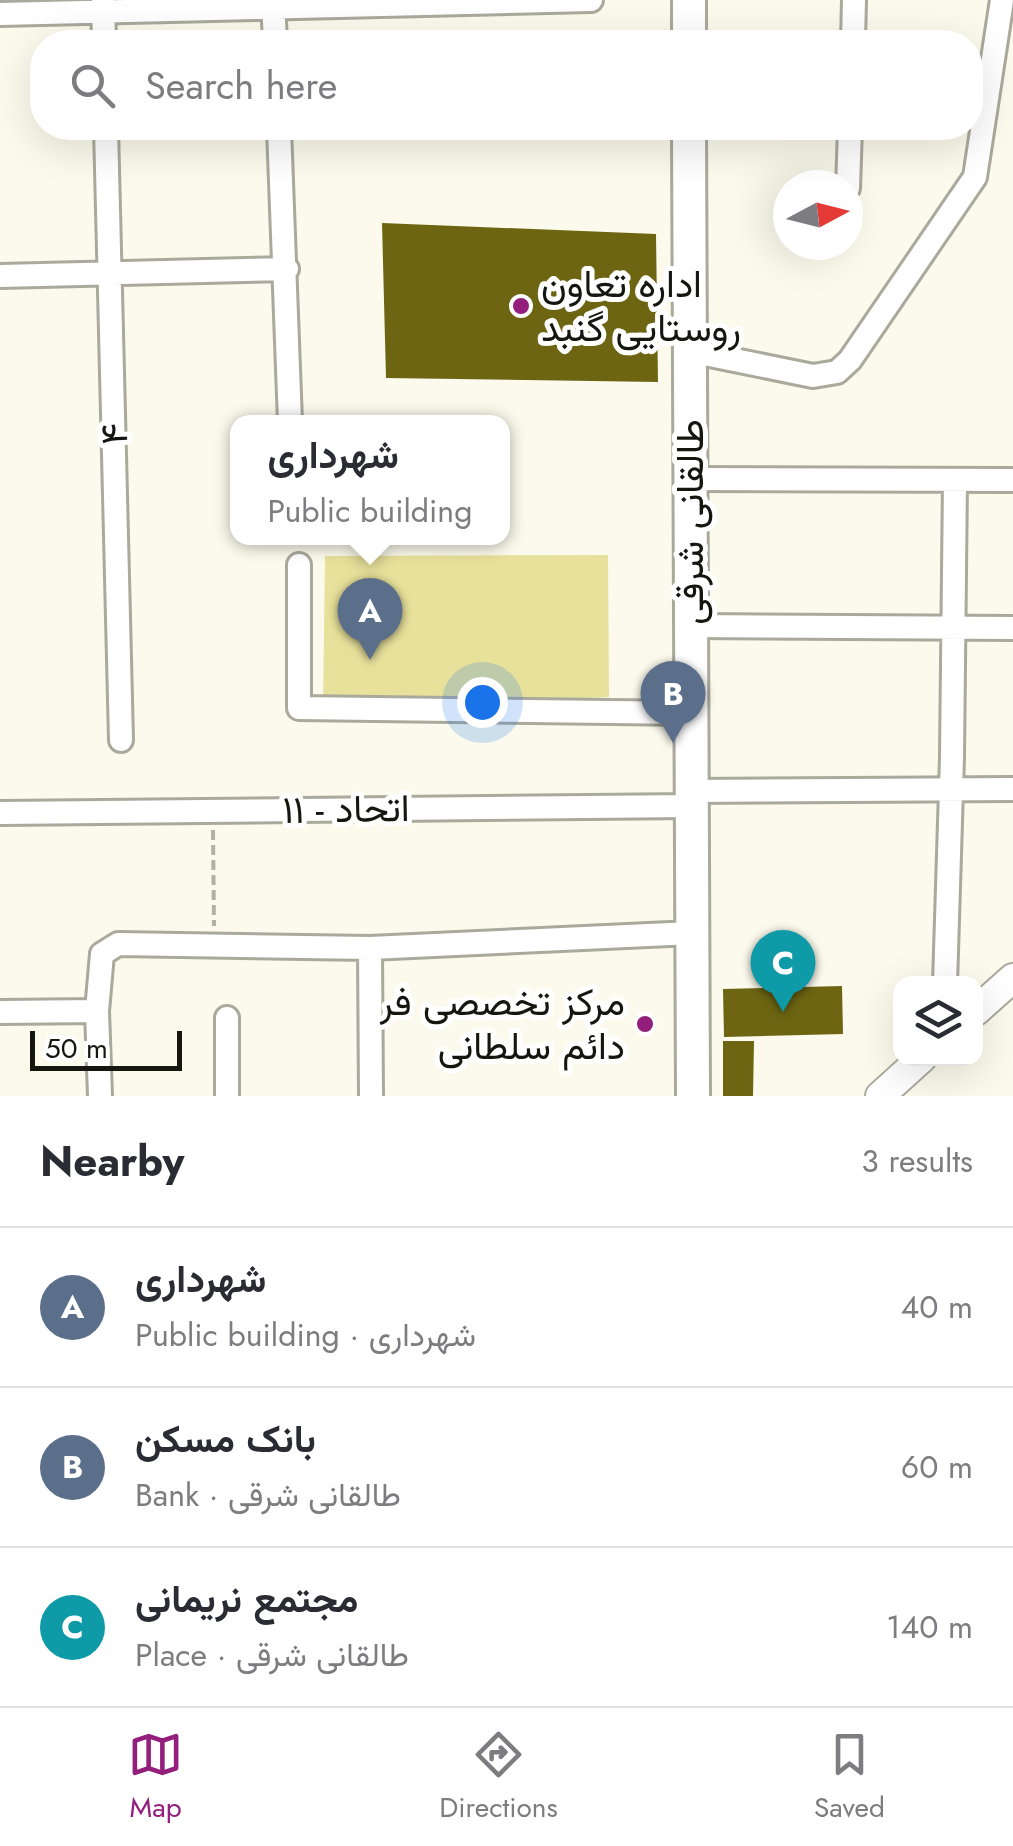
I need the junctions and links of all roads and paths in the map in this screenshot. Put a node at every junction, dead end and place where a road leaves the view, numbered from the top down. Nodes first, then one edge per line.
1 (554, 0) edge
2 (591, 0) edge
3 (689, 0) edge
4 (854, 0) edge
5 (1002, 0) edge
6 (442, 2) edge
7 (273, 4) edge
8 (103, 6) edge
9 (0, 14) edge
10 (274, 30) edge
11 (689, 30) edge
12 (853, 30) edge
13 (983, 125) edge
14 (106, 140) edge
15 (280, 140) edge
16 (689, 140) edge
17 (850, 140) edge
18 (981, 140) edge
19 (849, 170) edge
20 (287, 269) junction
21 (110, 273) junction
22 (0, 276) edge
23 (690, 351) junction
24 (290, 415) edge
25 (690, 480) junction
26 (954, 480) junction
27 (1013, 480) edge
28 (299, 565) dead end
29 (690, 626) junction
30 (1013, 628) edge
31 (954, 629) junction
32 (691, 713) junction
33 (121, 740) dead end
34 (1013, 789) edge
35 (952, 790) junction
36 (691, 799) junction
37 (212, 811) junction
38 (0, 813) edge
39 (692, 932) junction
40 (214, 947) junction
41 (370, 948) junction
42 (945, 976) edge
43 (1013, 978) edge
44 (983, 1005) edge
45 (97, 1011) junction
46 (0, 1012) edge
47 (226, 1018) dead end
48 (914, 1066) edge
49 (884, 1095) edge
50 (100, 1096) edge
51 (227, 1096) edge
52 (371, 1096) edge
53 (693, 1096) edge

1 - 2 street
1 - 6 street
3 - 11 main road
4 - 12 street
5 - 13 street
6 - 7 street
7 - 8 street
7 - 10 street
8 - 9 street
14 - 21 street, ۴
15 - 20 street
16 - 23 main road, طالقانی شرقی
17 - 19 street
18 - 23 street
20 - 21 street
20 - 24 street
21 - 22 street
21 - 33 street, ۴
23 - 25 main road, طالقانی شرقی
25 - 26 street
25 - 29 main road, طالقانی شرقی
26 - 27 street
26 - 31 street
28 - 32 street
29 - 31 street
29 - 32 main road, طالقانی شرقی
30 - 31 street
31 - 35 street
32 - 36 main road, طالقانی شرقی
34 - 35 street, اتحاد - ۱۱
35 - 36 street, اتحاد - ۱۱
35 - 42 street
36 - 37 street, اتحاد - ۱۱
36 - 39 main road, طالقانی شرقی
37 - 38 street, اتحاد - ۱۱
37 - 40 path
39 - 41 street
39 - 53 main road, طالقانی شرقی
40 - 41 street
40 - 45 street
41 - 52 street
43 - 44 street
45 - 46 street
45 - 50 street
47 - 51 street
48 - 49 street

